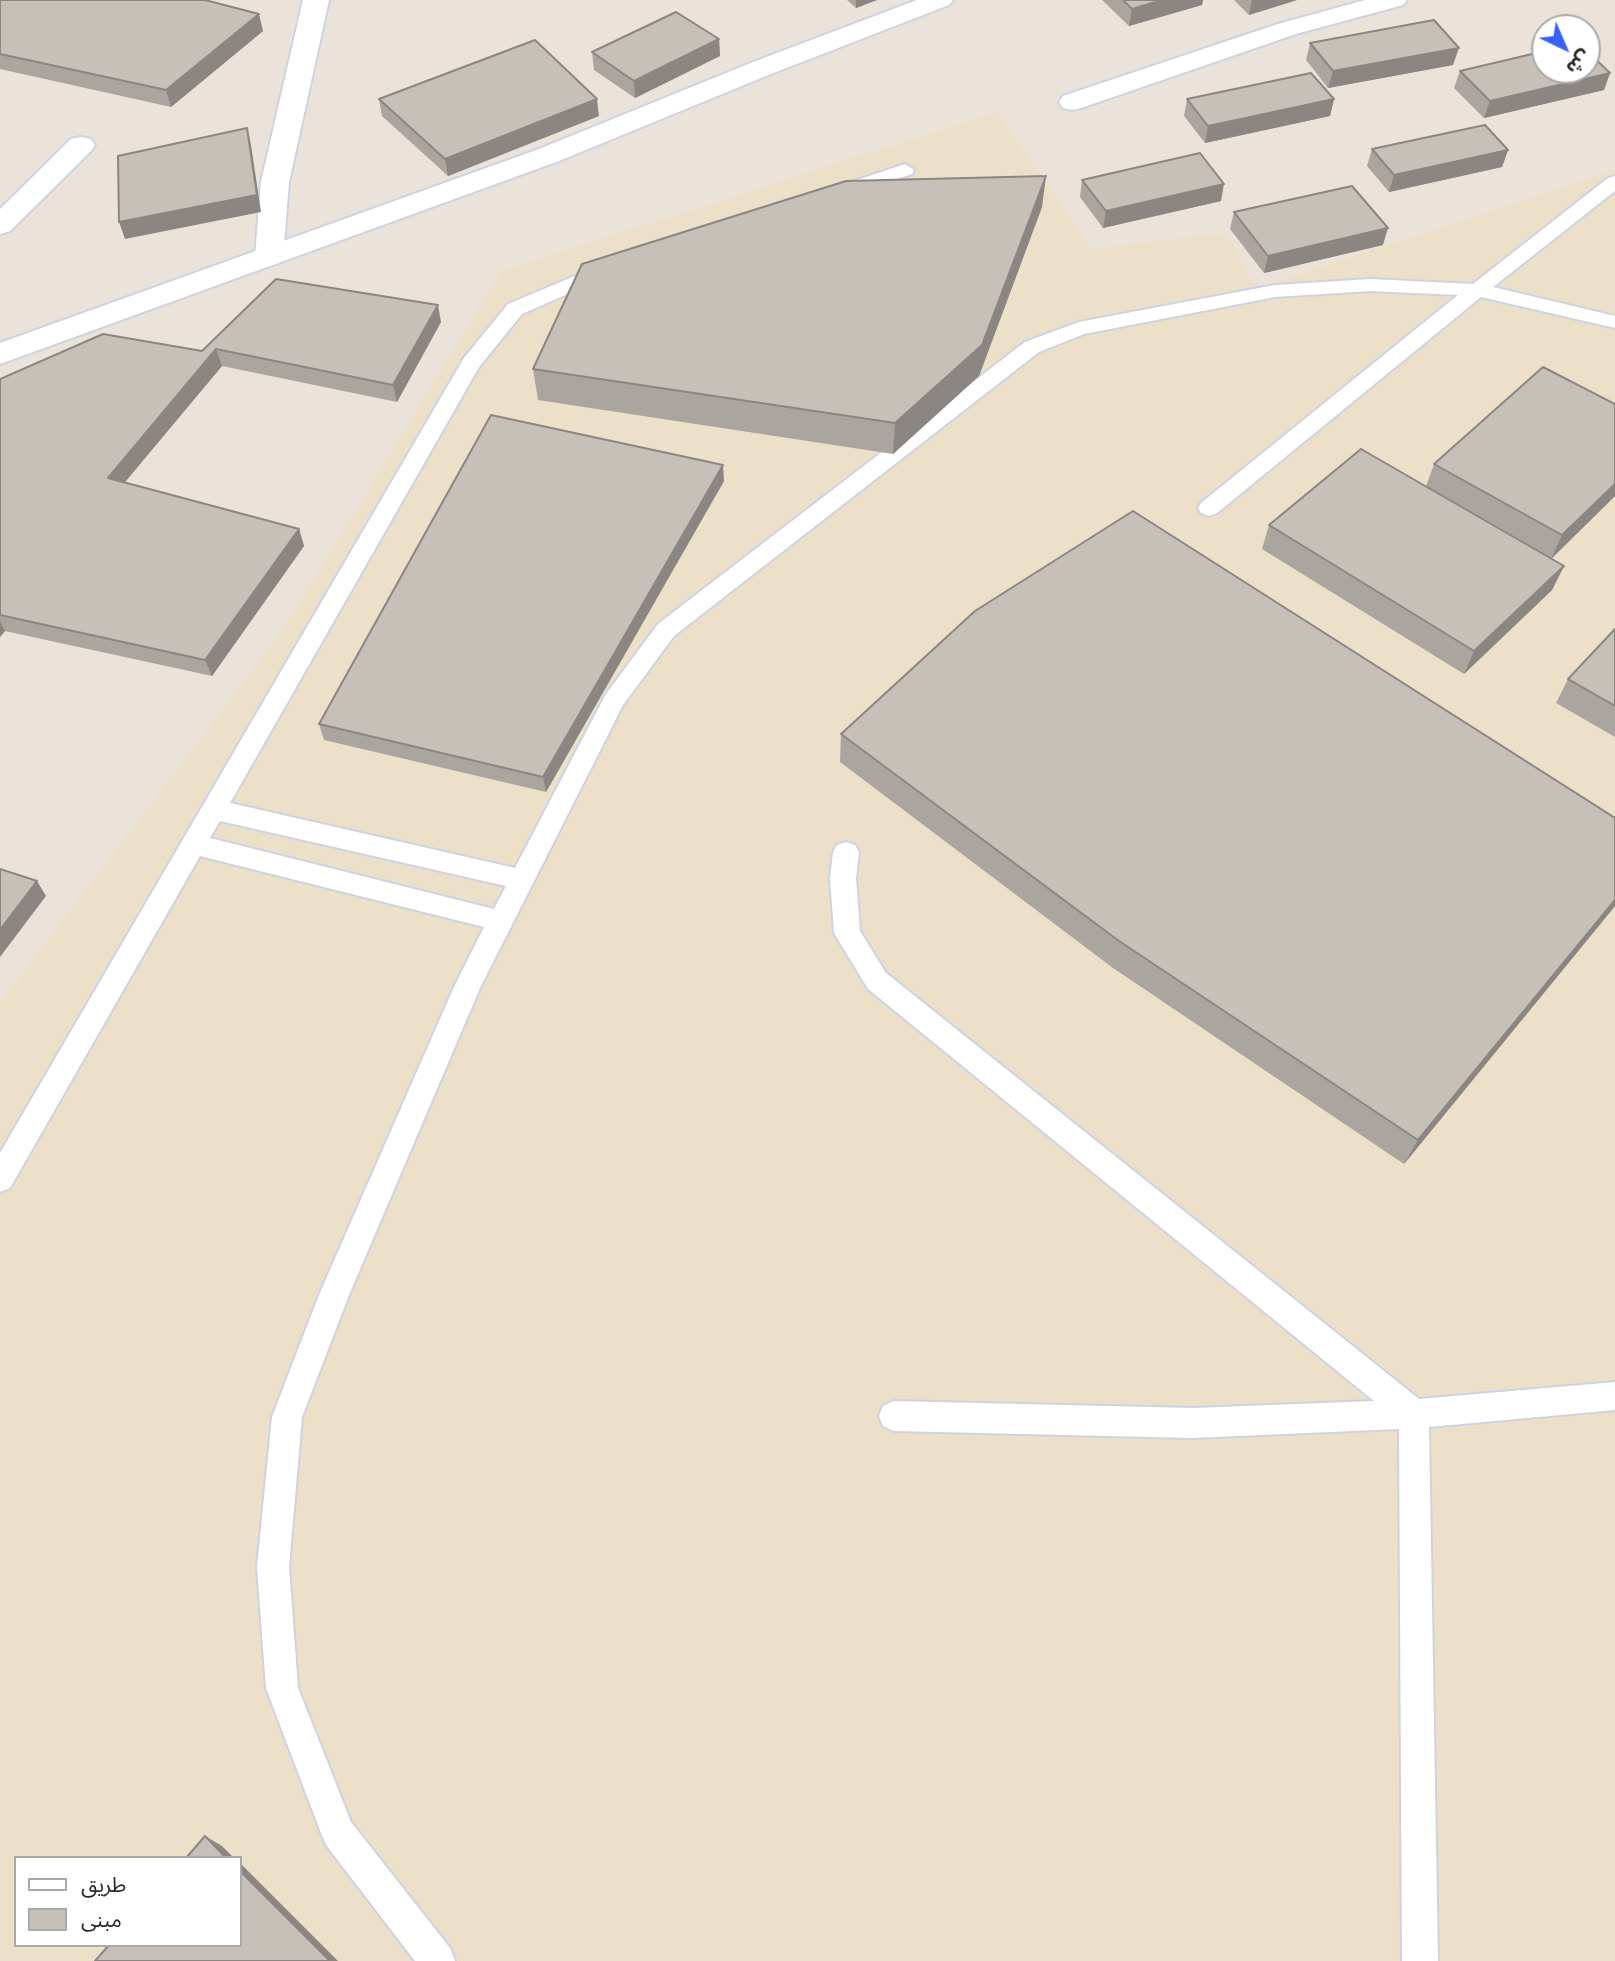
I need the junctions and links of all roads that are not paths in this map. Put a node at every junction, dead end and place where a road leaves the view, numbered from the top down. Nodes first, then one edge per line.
1 (316, 0) edge
2 (940, 0) edge
3 (1394, 0) edge
4 (1072, 102) dead end
5 (81, 145) dead end
6 (905, 170) dead end
7 (1615, 182) edge
8 (814, 200) edge
9 (0, 225) edge
10 (270, 257) junction
11 (632, 260) edge
12 (1477, 290) junction
13 (1615, 322) edge
14 (0, 354) edge
15 (1209, 508) dead end
16 (212, 808) junction
17 (192, 844) junction
18 (846, 852) dead end
19 (520, 879) junction
20 (501, 921) junction
21 (0, 1179) edge
22 (1615, 1396) edge
23 (1414, 1414) junction
24 (894, 1416) dead end
25 (437, 1961) edge
26 (1420, 1961) edge

1 - 10 street
2 - 10 street
3 - 4 street
5 - 9 street
6 - 8 lane
7 - 12 lane
10 - 14 street
11 - 16 lane
12 - 13 lane
12 - 15 lane
12 - 19 lane
16 - 17 lane
16 - 19 lane
17 - 20 lane
17 - 21 lane
18 - 23 lane
19 - 20 lane
20 - 25 lane
22 - 23 lane
23 - 24 lane
23 - 26 lane

